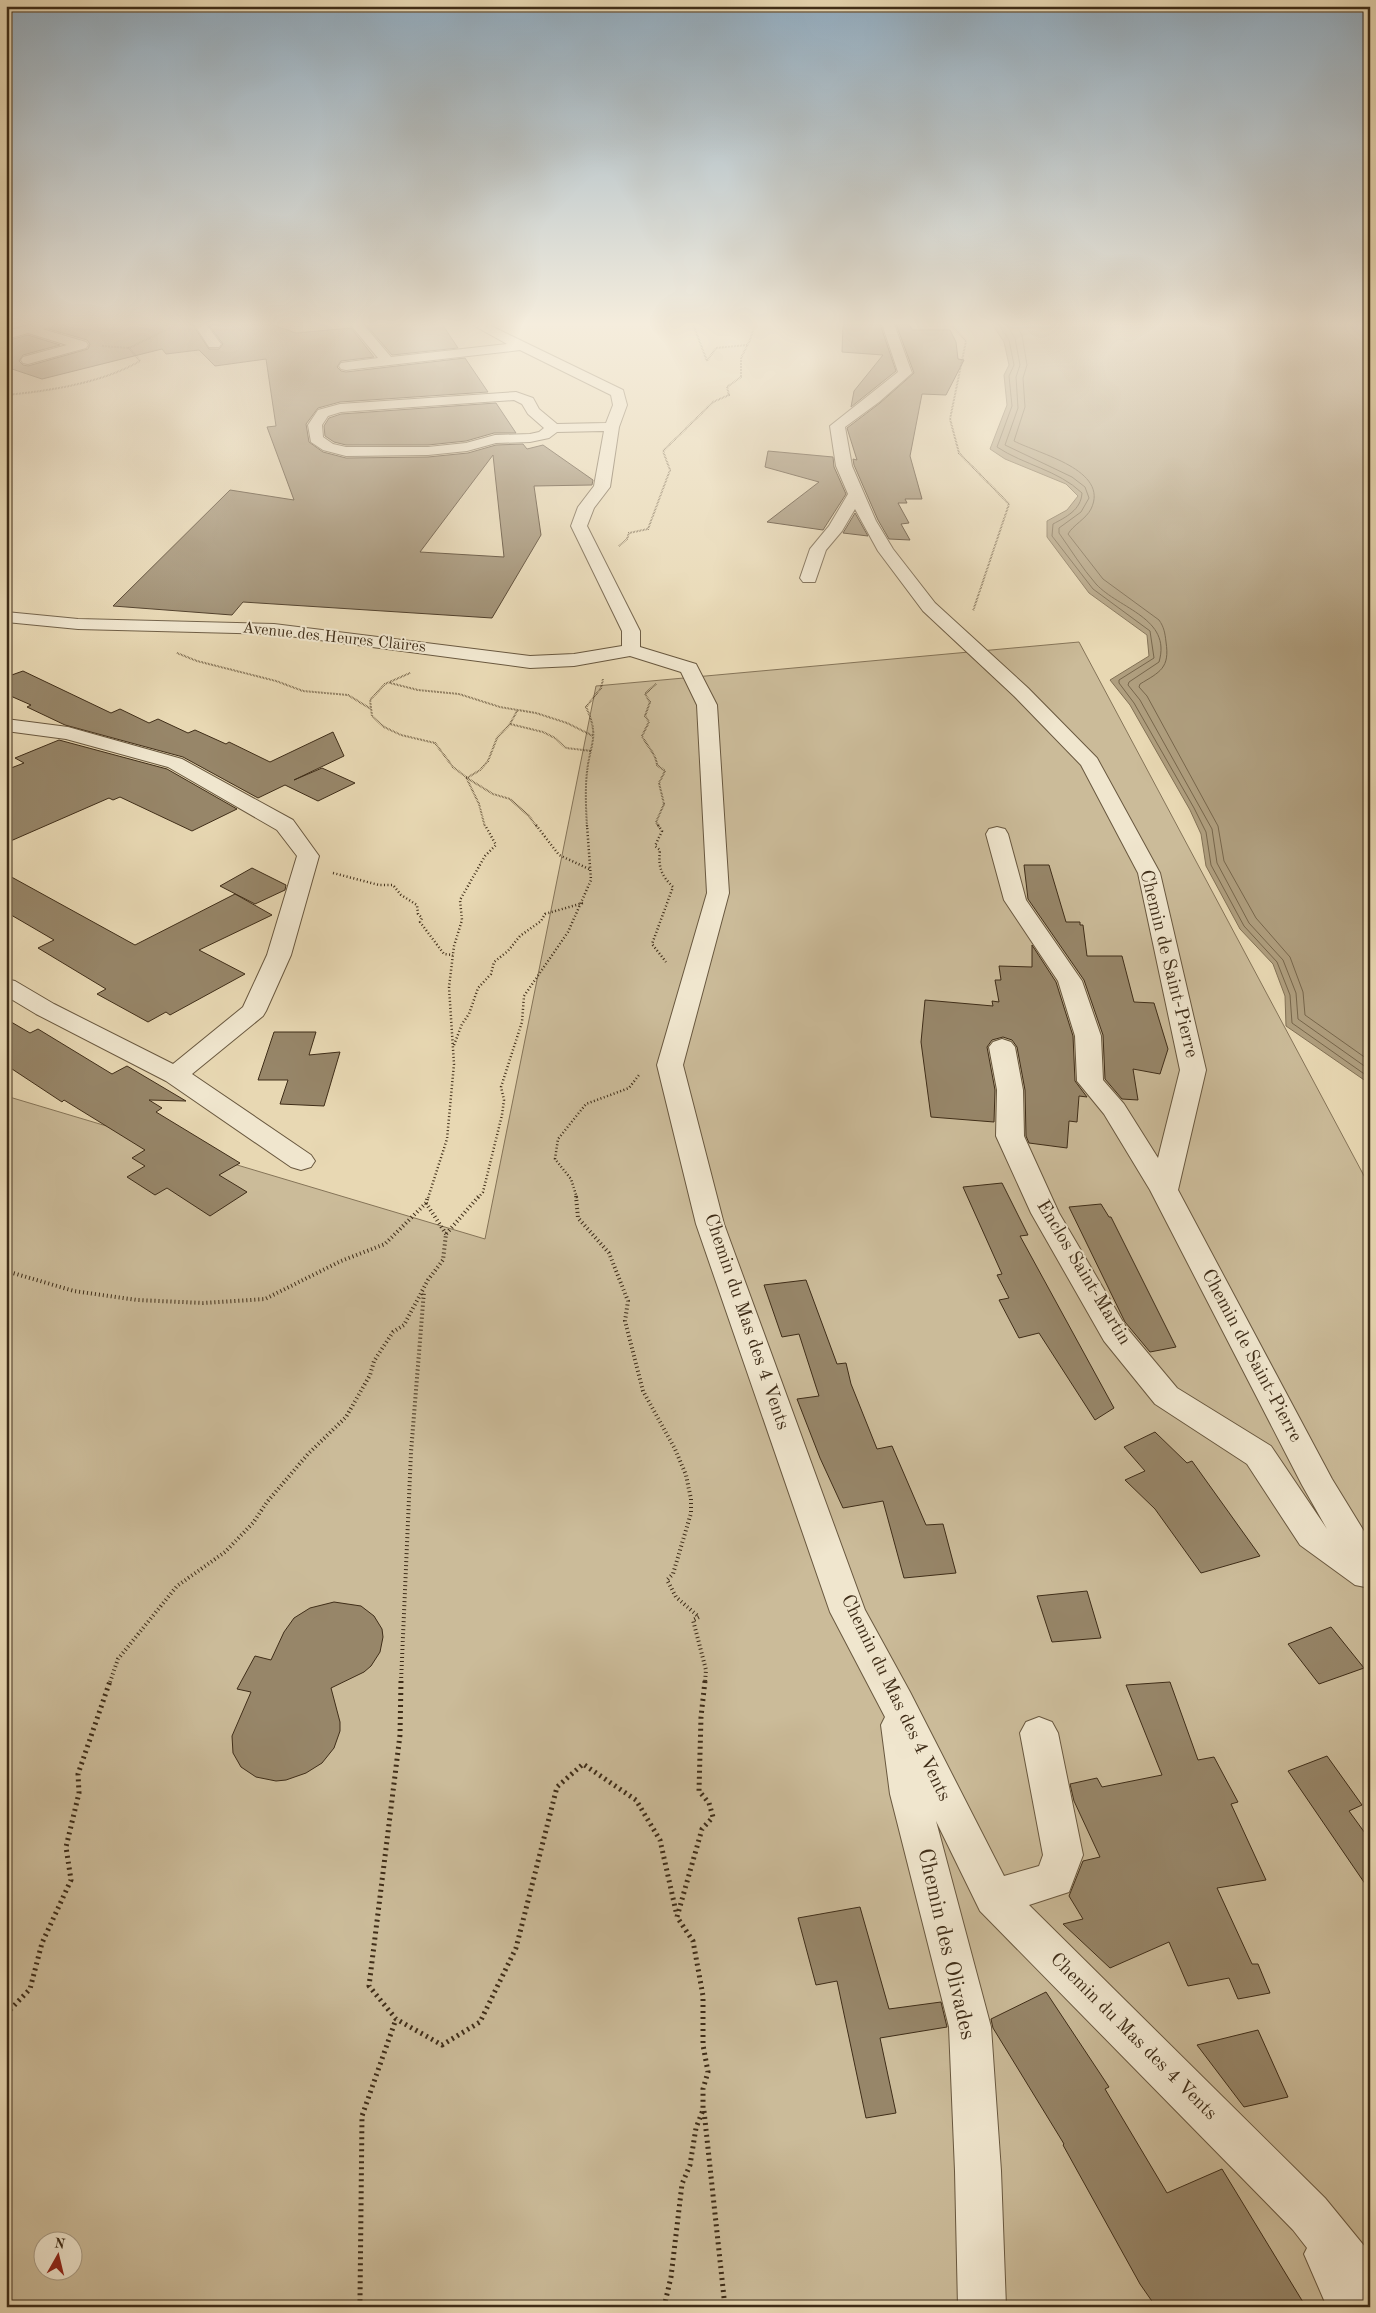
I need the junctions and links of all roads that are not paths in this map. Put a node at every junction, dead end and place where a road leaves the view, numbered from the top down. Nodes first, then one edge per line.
1 (316, 432) edge
2 (547, 432) edge
3 (611, 432) edge
4 (838, 432) edge
5 (856, 494) junction
6 (809, 578) dead end
7 (6, 617) edge
8 (618, 653) junction
9 (7, 726) edge
10 (997, 834) dead end
11 (6, 986) edge
12 (1002, 1047) dead end
13 (175, 1075) junction
14 (301, 1161) dead end
15 (1164, 1190) junction
16 (1370, 1572) edge
17 (1370, 1576) edge
18 (897, 1703) junction
19 (1039, 1733) dead end
20 (994, 1898) junction
21 (1309, 2214) junction
22 (1370, 2291) edge
23 (982, 2307) edge
24 (1352, 2307) edge

1 - 2 street
3 - 8 street
4 - 5 street, Chemin de Saint-Pierre
5 - 6 street
5 - 15 street, Chemin de Saint-Pierre
7 - 8 street, Avenue des Heures Claires
8 - 18 street, Chemin du Mas des 4 Vents
9 - 13 street
10 - 15 street
11 - 13 street
12 - 17 street, Enclos Saint-Martin
13 - 14 street
15 - 16 street, Chemin de Saint-Pierre
18 - 20 street, Chemin du Mas des 4 Vents
18 - 23 street, Chemin des Olivades
19 - 20 street
20 - 21 street, Chemin du Mas des 4 Vents
21 - 22 street, Chemin du Mas des 4 Vents
21 - 24 street

